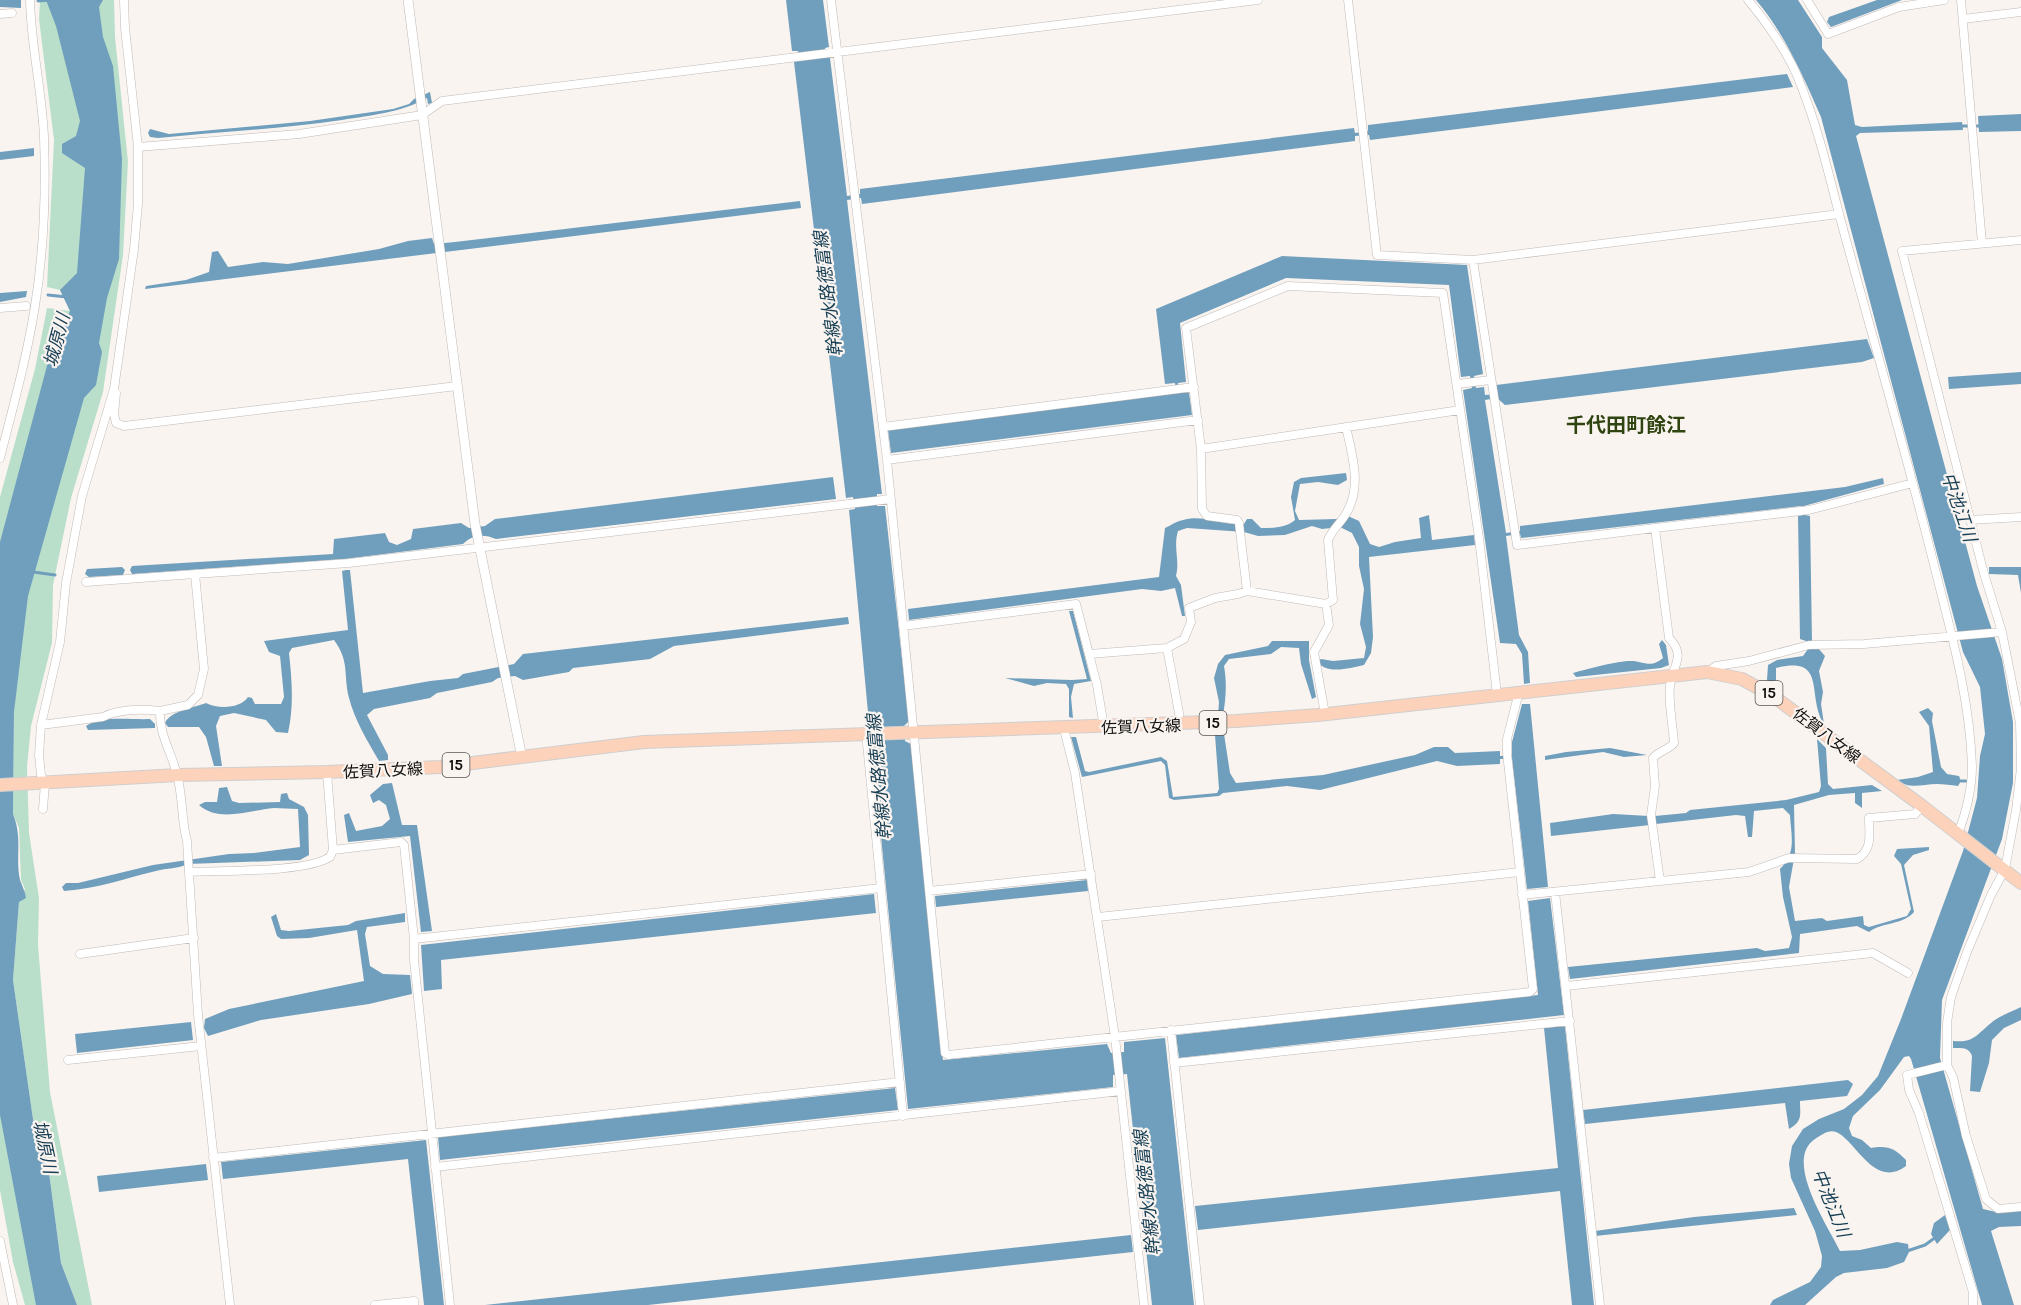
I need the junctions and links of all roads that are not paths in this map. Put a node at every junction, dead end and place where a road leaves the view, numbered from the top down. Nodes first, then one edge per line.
1 (30, 0) edge
2 (124, 0) edge
3 (408, 0) edge
4 (831, 0) edge
5 (1258, 0) edge
6 (1348, 0) edge
7 (1748, 0) edge
8 (1807, 0) edge
9 (1944, 0) edge
10 (1961, 0) edge
11 (1897, 3) edge
12 (2021, 12) edge
13 (12, 13) dead end
14 (0, 14) edge
15 (1963, 19) junction
16 (833, 52) junction
17 (422, 110) junction
18 (138, 147) junction
19 (1839, 214) junction
20 (2021, 240) edge
21 (1982, 243) junction
22 (1473, 260) junction
23 (26, 306) dead end
24 (0, 308) edge
25 (1490, 380) junction
26 (1458, 384) junction
27 (457, 386) junction
28 (1194, 387) junction
29 (114, 389) junction
30 (1460, 410) junction
31 (1198, 420) junction
32 (883, 427) junction
33 (1346, 427) junction
34 (1201, 449) junction
35 (0, 458) edge
36 (887, 460) junction
37 (1913, 483) junction
38 (887, 499) junction
39 (2021, 517) edge
40 (1970, 520) junction
41 (1654, 528) junction
42 (478, 544) junction
43 (195, 574) junction
44 (86, 582) dead end
45 (1247, 591) junction
46 (1326, 604) junction
47 (903, 626) junction
48 (2001, 632) junction
49 (1950, 636) junction
50 (1167, 648) junction
51 (1089, 654) junction
52 (1707, 672) junction
53 (1674, 675) junction
54 (1519, 692) junction
55 (1497, 694) junction
56 (160, 711) junction
57 (1325, 714) junction
58 (1179, 724) junction
59 (41, 725) junction
60 (1104, 727) junction
61 (1064, 729) junction
62 (909, 731) junction
63 (869, 733) junction
64 (522, 758) junction
65 (327, 772) junction
66 (178, 775) junction
67 (43, 783) junction
68 (0, 785) edge
69 (1922, 806) junction
70 (43, 808) dead end
71 (1960, 835) junction
72 (333, 850) junction
73 (188, 866) junction
74 (2002, 867) junction
75 (1520, 872) junction
76 (1091, 874) junction
77 (1660, 881) junction
78 (2021, 883) edge
79 (881, 888) junction
80 (929, 891) junction
81 (1555, 892) junction
82 (1522, 895) junction
83 (1098, 917) junction
84 (194, 938) junction
85 (414, 939) junction
86 (80, 954) dead end
87 (1908, 974) dead end
88 (1566, 986) junction
89 (1570, 1021) junction
90 (1171, 1030) junction
91 (1115, 1036) junction
92 (201, 1046) junction
93 (68, 1060) dead end
94 (1174, 1063) junction
95 (1947, 1065) junction
96 (900, 1082) junction
97 (1121, 1091) junction
98 (903, 1116) junction
99 (431, 1134) junction
100 (213, 1158) junction
101 (435, 1167) junction
102 (2021, 1208) edge
103 (0, 1241) edge
104 (13, 1305) edge
105 (230, 1305) edge
106 (375, 1305) edge
107 (414, 1305) edge
108 (450, 1305) edge
109 (1144, 1305) edge
110 (1200, 1305) edge
111 (1600, 1305) edge
112 (1973, 1305) edge

1 - 35 street
2 - 18 street
3 - 17 street
4 - 16 street
5 - 16 street
6 - 22 street
7 - 19 street
8 - 11 street
9 - 11 street
10 - 15 street
12 - 15 street
13 - 14 street
15 - 21 street
16 - 17 street
16 - 32 street
17 - 18 street
17 - 27 street
18 - 29 street
19 - 22 street
19 - 37 street
20 - 21 street
21 - 40 street
22 - 25 street
23 - 24 street
25 - 26 street
25 - 41 street
26 - 28 street
26 - 30 street
27 - 29 street
27 - 42 street
28 - 31 street
28 - 32 street
29 - 59 street
30 - 33 street
30 - 55 street
31 - 34 street
31 - 36 street
32 - 36 street
33 - 34 street
33 - 46 street
34 - 45 street
36 - 38 street
37 - 41 street
37 - 49 street
38 - 42 street
38 - 47 street
39 - 40 street
40 - 48 street
41 - 53 street
42 - 43 street
42 - 64 street
43 - 44 street
43 - 56 street
45 - 46 street
45 - 50 street
46 - 57 street
47 - 51 street
47 - 62 street
48 - 49 street
48 - 74 street
49 - 52 street
49 - 71 street
50 - 51 street
50 - 58 street
51 - 60 street
52 - 53 main road, 佐賀八女線 / 15
52 - 69 main road, 佐賀八女線 / 15
53 - 54 main road, 佐賀八女線 / 15
53 - 77 street
54 - 55 main road, 佐賀八女線 / 15
54 - 75 street
55 - 57 main road, 佐賀八女線 / 15
56 - 59 street
56 - 66 street
57 - 58 main road, 佐賀八女線 / 15
58 - 60 main road, 佐賀八女線 / 15
59 - 67 street
60 - 61 main road, 佐賀八女線 / 15
61 - 62 main road, 佐賀八女線 / 15
61 - 76 street
62 - 63 main road, 15
62 - 80 street
63 - 64 main road, 佐賀八女線 / 15
63 - 79 street
64 - 65 main road, 佐賀八女線 / 15
65 - 66 main road, 佐賀八女線 / 15
65 - 72 street
66 - 67 main road, 佐賀八女線 / 15
66 - 73 street
67 - 68 main road, 佐賀八女線 / 15
67 - 70 street
69 - 71 main road, 佐賀八女線 / 15
69 - 77 street
71 - 74 main road, 15
72 - 73 street
72 - 85 street
73 - 84 street
74 - 78 main road, 15
74 - 95 street
75 - 82 street
75 - 83 street
76 - 80 street
76 - 83 street
77 - 81 street
79 - 85 street
79 - 96 street
80 - 91 street
81 - 82 street
81 - 88 street
82 - 90 street
83 - 91 street
84 - 86 street
84 - 92 street
85 - 99 street
87 - 88 street
88 - 89 street
89 - 94 street
89 - 111 street
90 - 91 street
90 - 94 street
91 - 97 street
92 - 93 street
92 - 100 street
94 - 110 street
95 - 102 street
95 - 112 street
96 - 98 street
96 - 99 street
97 - 98 street
97 - 109 street
98 - 101 street
99 - 100 street
99 - 101 street
100 - 105 street
101 - 108 street
103 - 104 street
106 - 107 street

